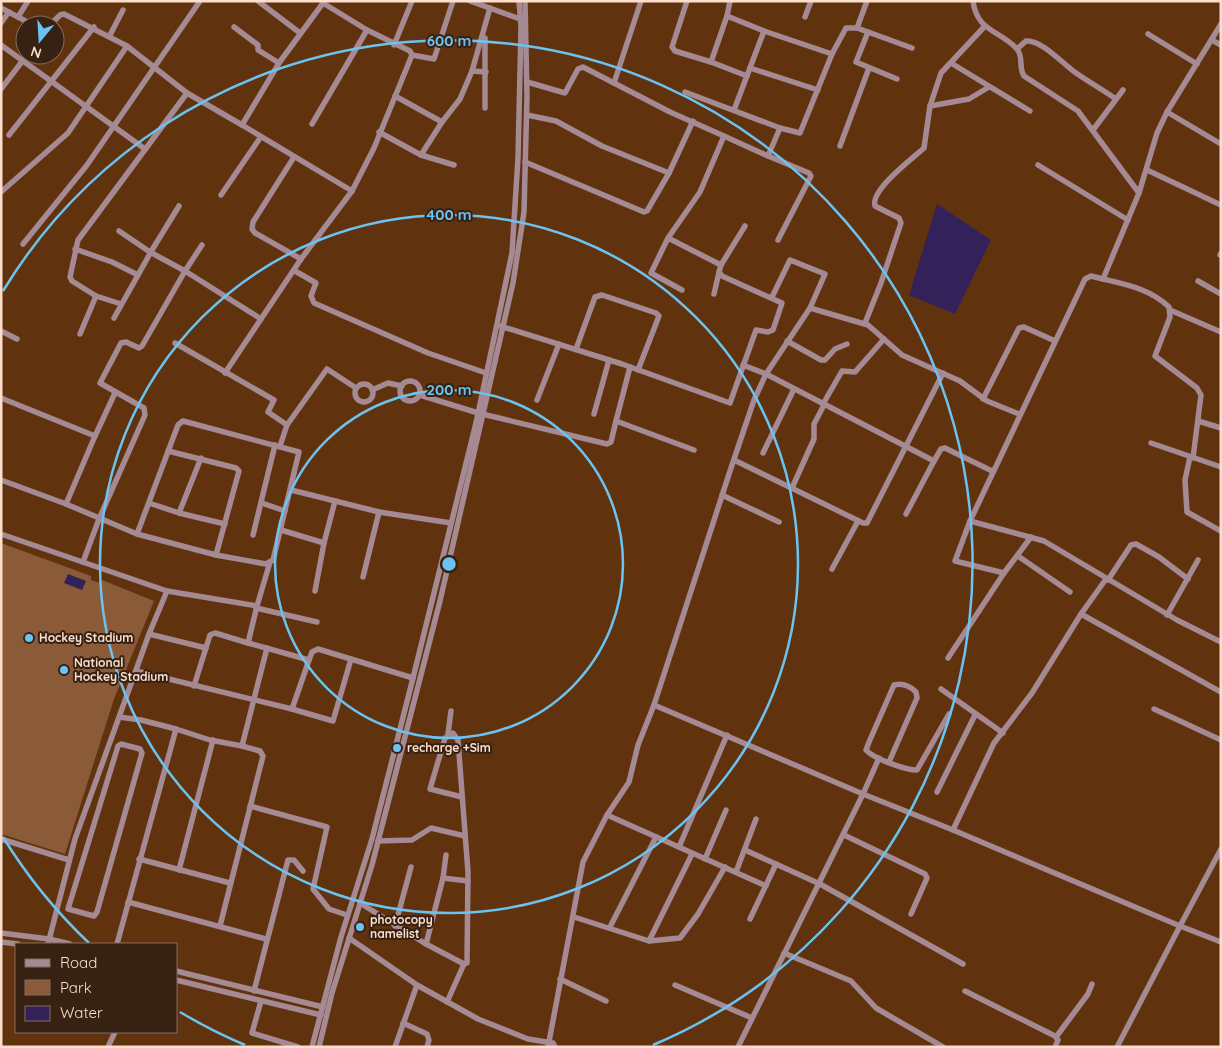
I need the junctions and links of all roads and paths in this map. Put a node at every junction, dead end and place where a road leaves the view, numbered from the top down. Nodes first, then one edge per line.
1 (28, 1) edge
2 (200, 1) edge
3 (258, 1) edge
4 (412, 1) edge
5 (453, 1) edge
6 (470, 1) edge
7 (519, 1) edge
8 (525, 1) edge
9 (641, 1) edge
10 (687, 1) edge
11 (730, 1) edge
12 (811, 1) edge
13 (866, 1) edge
14 (973, 1) edge
15 (1, 8) edge
16 (490, 8) junction
17 (123, 10) dead end
18 (9, 12) junction
19 (15, 15) edge
20 (19, 15) edge
21 (60, 15) edge
22 (727, 16) junction
23 (805, 17) dead end
24 (520, 19) junction
25 (1, 23) edge
26 (1221, 24) edge
27 (985, 26) junction
28 (94, 27) junction
29 (234, 27) dead end
30 (857, 28) junction
31 (367, 30) junction
32 (764, 31) junction
33 (868, 32) junction
34 (300, 33) junction
35 (485, 33) junction
36 (1148, 34) dead end
37 (110, 35) junction
38 (1212, 40) junction
39 (394, 44) junction
40 (1, 45) edge
41 (1221, 45) edge
42 (127, 46) junction
43 (912, 48) dead end
44 (1017, 49) junction
45 (832, 54) junction
46 (15, 55) edge
47 (412, 55) junction
48 (711, 62) junction
49 (951, 62) junction
50 (279, 63) junction
51 (1197, 64) junction
52 (20, 65) edge
53 (29, 65) edge
54 (154, 68) junction
55 (750, 68) junction
56 (869, 68) junction
57 (472, 70) junction
58 (486, 72) junction
59 (747, 76) junction
60 (51, 80) junction
61 (897, 80) dead end
62 (527, 82) junction
63 (614, 83) junction
64 (989, 87) junction
65 (1, 89) edge
66 (818, 90) junction
67 (1123, 90) dead end
68 (685, 92) dead end
69 (186, 93) junction
70 (395, 96) junction
71 (1116, 99) junction
72 (87, 106) junction
73 (930, 106) junction
74 (485, 108) dead end
75 (734, 110) junction
76 (1030, 111) dead end
77 (1167, 112) junction
78 (527, 115) junction
79 (693, 121) junction
80 (442, 122) junction
81 (312, 124) dead end
82 (242, 125) junction
83 (114, 128) junction
84 (780, 128) junction
85 (1093, 130) junction
86 (379, 132) junction
87 (8, 135) dead end
88 (724, 136) junction
89 (260, 138) junction
90 (1221, 144) edge
91 (840, 146) dead end
92 (145, 149) junction
93 (421, 155) junction
94 (768, 156) junction
95 (294, 157) junction
96 (525, 162) junction
97 (454, 165) dead end
98 (1038, 165) dead end
99 (1147, 170) junction
100 (669, 173) junction
101 (352, 191) junction
102 (1, 192) edge
103 (1139, 193) junction
104 (221, 195) dead end
105 (1221, 205) edge
106 (179, 206) dead end
107 (1128, 220) junction
108 (745, 226) dead end
109 (119, 231) dead end
110 (668, 238) junction
111 (778, 240) dead end
112 (23, 244) dead end
113 (202, 245) dead end
114 (75, 249) junction
115 (150, 252) junction
116 (302, 259) junction
117 (721, 265) junction
118 (185, 271) junction
119 (295, 271) junction
120 (719, 272) junction
121 (138, 275) junction
122 (1104, 279) junction
123 (1198, 281) dead end
124 (682, 290) dead end
125 (714, 294) dead end
126 (1221, 294) edge
127 (96, 296) junction
128 (772, 298) junction
129 (121, 304) junction
130 (810, 308) junction
131 (1170, 310) junction
132 (114, 318) dead end
133 (261, 319) junction
134 (865, 324) junction
135 (499, 325) junction
136 (1, 331) edge
137 (1221, 332) edge
138 (80, 334) dead end
139 (17, 339) dead end
140 (884, 339) junction
141 (786, 341) junction
142 (1055, 341) junction
143 (175, 344) dead end
144 (559, 344) junction
145 (847, 344) dead end
146 (576, 350) junction
147 (609, 360) junction
148 (743, 365) junction
149 (630, 367) junction
150 (638, 370) junction
151 (486, 373) junction
152 (943, 373) junction
153 (226, 374) junction
154 (766, 374) junction
155 (402, 386) junction
156 (356, 388) junction
157 (794, 389) junction
158 (372, 390) junction
159 (115, 393) junction
160 (420, 395) junction
161 (1, 398) edge
162 (983, 399) junction
163 (537, 400) dead end
164 (824, 404) junction
165 (481, 414) junction
166 (594, 414) dead end
167 (1020, 414) junction
168 (1198, 421) junction
169 (616, 422) junction
170 (286, 425) junction
171 (1221, 428) edge
172 (95, 436) junction
173 (1151, 443) dead end
174 (278, 446) junction
175 (904, 446) junction
176 (694, 450) dead end
177 (168, 451) junction
178 (763, 452) dead end
179 (1191, 457) junction
180 (201, 458) junction
181 (734, 460) junction
182 (934, 461) junction
183 (1221, 467) edge
184 (992, 471) junction
185 (1, 480) edge
186 (792, 488) junction
187 (291, 490) junction
188 (722, 495) junction
189 (335, 501) junction
190 (149, 503) junction
191 (262, 503) junction
192 (66, 504) junction
193 (285, 511) junction
194 (379, 512) junction
195 (179, 513) junction
196 (906, 514) dead end
197 (99, 519) junction
198 (858, 521) junction
199 (970, 521) junction
200 (779, 522) dead end
201 (451, 523) junction
202 (225, 524) junction
203 (280, 530) junction
204 (1221, 532) edge
205 (1, 534) edge
206 (137, 534) junction
207 (253, 535) dead end
208 (1031, 537) junction
209 (324, 543) junction
210 (216, 555) junction
211 (1018, 556) junction
212 (1198, 560) dead end
213 (83, 562) junction
214 (270, 562) junction
215 (832, 569) dead end
216 (1004, 573) junction
217 (363, 577) dead end
218 (1107, 579) junction
219 (1188, 579) junction
220 (167, 591) junction
221 (315, 591) dead end
222 (1070, 592) dead end
223 (256, 607) junction
224 (1081, 614) junction
225 (1168, 615) junction
226 (317, 622) dead end
227 (149, 634) junction
228 (1221, 642) edge
229 (248, 643) junction
230 (206, 648) junction
231 (267, 648) junction
232 (948, 658) dead end
233 (351, 659) junction
234 (309, 660) junction
235 (136, 671) junction
236 (413, 678) junction
237 (194, 686) junction
238 (941, 689) dead end
239 (1221, 692) edge
240 (252, 700) junction
241 (654, 705) junction
242 (292, 709) junction
243 (1154, 709) dead end
244 (451, 711) dead end
245 (950, 714) dead end
246 (975, 715) junction
247 (119, 718) junction
248 (176, 730) junction
249 (448, 734) junction
250 (1002, 734) junction
251 (727, 735) junction
252 (214, 740) junction
253 (1221, 740) edge
254 (242, 746) junction
255 (879, 758) junction
256 (889, 762) junction
257 (938, 792) dead end
258 (863, 794) junction
259 (462, 797) junction
260 (250, 806) junction
261 (726, 810) dead end
262 (607, 815) junction
263 (756, 819) dead end
264 (954, 830) junction
265 (844, 835) junction
266 (465, 836) junction
267 (656, 837) junction
268 (1, 839) edge
269 (378, 841) junction
270 (680, 847) junction
271 (73, 849) junction
272 (1221, 849) edge
273 (745, 850) junction
274 (83, 852) junction
275 (692, 854) junction
276 (446, 855) dead end
277 (139, 859) junction
278 (705, 859) junction
279 (69, 860) junction
280 (776, 864) junction
281 (410, 867) dead end
282 (725, 867) junction
283 (179, 870) junction
284 (303, 871) dead end
285 (736, 872) junction
286 (443, 878) junction
287 (468, 881) junction
288 (230, 883) junction
289 (820, 884) junction
290 (766, 886) junction
291 (128, 902) junction
292 (360, 903) junction
293 (911, 914) dead end
294 (347, 915) junction
295 (574, 917) junction
296 (750, 919) dead end
297 (220, 926) junction
298 (395, 926) junction
299 (1180, 926) junction
300 (610, 927) junction
301 (1, 933) edge
302 (349, 938) junction
303 (266, 939) junction
304 (649, 941) junction
305 (1, 942) edge
306 (49, 942) edge
307 (1221, 942) edge
308 (117, 943) edge
309 (15, 944) edge
310 (426, 944) junction
311 (784, 953) junction
312 (464, 964) junction
313 (963, 964) dead end
314 (178, 972) edge
315 (560, 979) junction
316 (178, 980) edge
317 (1092, 984) dead end
318 (417, 985) junction
319 (675, 985) dead end
320 (254, 991) junction
321 (965, 991) dead end
322 (262, 1001) junction
323 (447, 1002) junction
324 (606, 1002) dead end
325 (323, 1007) junction
326 (321, 1015) junction
327 (752, 1018) junction
328 (402, 1023) junction
329 (115, 1033) edge
330 (1056, 1037) junction
331 (548, 1044) edge
332 (108, 1047) edge
333 (298, 1047) edge
334 (312, 1047) edge
335 (320, 1047) edge
336 (396, 1047) edge
337 (427, 1047) edge
338 (555, 1047) edge
339 (738, 1047) edge
340 (943, 1047) edge
341 (1055, 1047) edge
342 (1117, 1047) edge

1 - 20 street
2 - 54 street
3 - 34 street
4 - 39 street
5 - 47 street
6 - 16 street
7 - 24 street
8 - 62 street
9 - 63 street
10 - 48 street
11 - 22 street
12 - 23 street
13 - 30 street
14 - 27 street
15 - 18 street
16 - 24 street
16 - 35 street
17 - 37 street
18 - 19 street
18 - 25 street
21 - 28 street
22 - 32 street
22 - 48 street
24 - 135 street
26 - 38 street
27 - 44 street
27 - 49 street
28 - 37 street
28 - 60 street
29 - 50 street
30 - 33 street
30 - 45 street
31 - 34 street
31 - 39 street
31 - 81 street
32 - 45 street
32 - 55 street
33 - 43 street
33 - 56 street
34 - 50 street
35 - 57 street
35 - 58 street
36 - 51 street
37 - 42 street
38 - 41 street
38 - 51 street
39 - 47 street
40 - 46 street
42 - 54 street
42 - 72 street
44 - 71 street
44 - 85 street
45 - 66 street
47 - 70 street
48 - 59 street
49 - 64 street
49 - 73 street
50 - 82 street
51 - 77 street
52 - 65 street
53 - 60 street
54 - 69 street
54 - 83 street
55 - 59 street
55 - 66 street
56 - 61 street
56 - 91 street
57 - 58 street
57 - 80 street
58 - 74 street
59 - 75 street
60 - 72 street
60 - 87 street
62 - 63 street
62 - 78 street
63 - 79 street
64 - 73 street
64 - 76 street
66 - 84 street
67 - 71 street
68 - 75 street
69 - 82 street
69 - 92 street
70 - 80 street
70 - 86 street
71 - 85 street
72 - 83 street
72 - 102 street
73 - 134 street
75 - 84 street
77 - 90 street
77 - 99 street
78 - 96 street
78 - 100 street
79 - 88 street
79 - 100 street
80 - 93 street
82 - 89 street
83 - 92 street
83 - 112 street
84 - 94 street
85 - 103 street
86 - 93 street
86 - 101 street
88 - 94 street
88 - 110 street
89 - 95 street
89 - 104 street
92 - 114 street
93 - 97 street
94 - 111 street
95 - 101 street
95 - 116 street
96 - 100 street
96 - 135 street
98 - 107 street
99 - 103 street
99 - 105 street
101 - 116 street
103 - 107 street
106 - 115 street
107 - 122 street
108 - 117 street
109 - 115 street
110 - 117 street
110 - 124 street
113 - 118 street
114 - 121 street
114 - 127 street
115 - 118 street
115 - 121 street
116 - 119 street
117 - 120 street
118 - 133 street
118 - 159 street
119 - 133 street
119 - 151 street
120 - 125 street
120 - 128 street
121 - 129 street
122 - 131 street
122 - 142 street
123 - 126 street
127 - 129 street
127 - 138 street
128 - 130 street
128 - 148 street
129 - 132 street
130 - 134 street
130 - 141 street
131 - 137 street
131 - 168 street
133 - 153 street
134 - 140 street
135 - 144 street
135 - 151 street
135 - 165 street
136 - 139 street
140 - 152 street
140 - 164 street
141 - 145 street
141 - 154 street
142 - 162 street
142 - 167 street
143 - 153 street
144 - 146 street
144 - 163 street
146 - 147 street
146 - 150 street
147 - 149 street
147 - 166 street
148 - 150 street
148 - 154 street
149 - 150 street
149 - 169 street
151 - 165 street
152 - 162 street
152 - 175 street
153 - 170 street
154 - 157 street
154 - 181 street
155 - 158 street
155 - 160 street
155 - 160 street
156 - 158 street
156 - 158 street
156 - 170 street
157 - 164 street
157 - 178 street
159 - 172 street
159 - 197 street
160 - 165 street
161 - 172 street
162 - 167 street
164 - 175 street
164 - 186 street
165 - 169 street
165 - 201 street
165 - 269 street
167 - 184 street
168 - 171 street
168 - 179 street
169 - 176 street
170 - 174 street
172 - 192 street
173 - 179 street
174 - 177 street
174 - 187 street
174 - 191 street
175 - 182 street
175 - 198 street
177 - 180 street
177 - 190 street
179 - 183 street
179 - 204 street
180 - 195 street
180 - 202 street
181 - 186 street
181 - 188 street
182 - 184 street
182 - 196 street
184 - 199 street
185 - 192 street
186 - 198 street
187 - 189 street
187 - 193 street
188 - 200 street
188 - 241 street
189 - 194 street
189 - 209 street
190 - 195 street
190 - 206 street
191 - 193 street
191 - 207 street
192 - 197 street
193 - 203 street
194 - 201 street
194 - 217 street
195 - 202 street
197 - 206 street
197 - 213 street
198 - 215 street
199 - 208 street
199 - 216 street
201 - 236 street
202 - 210 street
203 - 209 street
203 - 214 street
205 - 213 street
206 - 210 street
208 - 211 street
208 - 218 street
209 - 221 street
210 - 214 street
211 - 216 street
211 - 222 street
212 - 219 street
213 - 220 street
214 - 223 street
216 - 232 street
218 - 219 street
218 - 224 street
218 - 225 street
219 - 225 street
220 - 223 street
220 - 227 street
223 - 226 street
223 - 229 street
224 - 239 street
224 - 250 street
225 - 228 street
227 - 230 street
227 - 235 street
229 - 230 street
229 - 231 street
230 - 237 street
231 - 234 street
231 - 240 street
233 - 234 street
233 - 236 street
233 - 242 street
234 - 242 street
235 - 237 street
235 - 247 street
236 - 294 street
237 - 240 street
238 - 246 street
240 - 242 street
240 - 254 street
241 - 251 street
241 - 262 street
243 - 253 street
244 - 249 street
245 - 256 street
246 - 250 street
246 - 257 street
247 - 248 street
247 - 271 street
248 - 252 street
248 - 277 street
249 - 259 street
249 - 259 street
250 - 264 street
251 - 258 street
251 - 270 street
252 - 254 street
252 - 283 street
254 - 260 street
255 - 256 street
255 - 256 street
255 - 258 street
258 - 264 street
258 - 265 street
259 - 266 street
260 - 288 street
260 - 294 street
261 - 278 street
262 - 267 street
262 - 295 street
263 - 273 street
264 - 299 street
265 - 289 street
265 - 293 street
266 - 269 street
266 - 287 street
267 - 270 street
267 - 300 street
268 - 279 street
269 - 292 street
270 - 275 street
271 - 274 street
271 - 279 street
272 - 299 street
273 - 280 street
273 - 285 street
274 - 274 street
275 - 278 street
275 - 304 street
276 - 286 street
277 - 283 street
277 - 291 street
278 - 282 street
279 - 306 street
280 - 289 street
280 - 290 street
281 - 298 street
282 - 285 street
282 - 304 street
283 - 288 street
284 - 303 street
285 - 290 street
286 - 287 street
286 - 310 street
287 - 312 street
288 - 297 street
289 - 311 street
289 - 313 street
290 - 296 street
291 - 297 street
291 - 308 street
292 - 298 street
292 - 302 street
294 - 325 street
295 - 300 street
295 - 315 street
297 - 303 street
298 - 310 street
299 - 307 street
299 - 342 street
300 - 304 street
301 - 306 street
302 - 318 street
302 - 335 street
303 - 320 street
305 - 309 street
310 - 312 street
311 - 327 street
311 - 340 street
312 - 323 street
314 - 320 street
315 - 324 street
315 - 331 street
316 - 322 street
317 - 330 street
318 - 323 street
318 - 328 street
319 - 327 street
320 - 325 street
321 - 330 street
322 - 326 street
322 - 333 street
323 - 331 street
325 - 326 street
326 - 334 street
327 - 339 street
328 - 336 street
328 - 337 street
329 - 332 street
330 - 341 street
331 - 338 street

